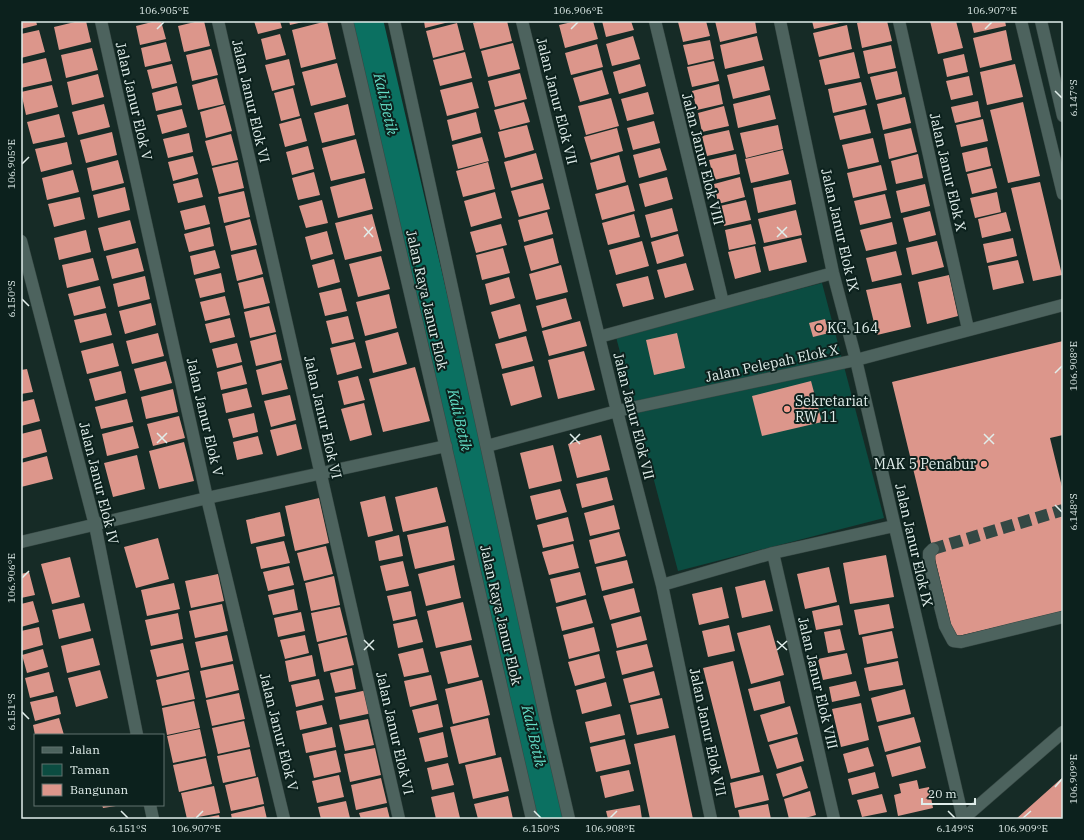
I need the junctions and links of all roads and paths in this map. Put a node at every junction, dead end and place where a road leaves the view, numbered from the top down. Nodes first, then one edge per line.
1 (101, 21) edge
2 (218, 21) edge
3 (347, 21) edge
4 (394, 21) edge
5 (522, 21) edge
6 (655, 21) edge
7 (780, 21) edge
8 (899, 21) edge
9 (1021, 21) edge
10 (1041, 21) edge
11 (1063, 116) edge
12 (1063, 194) edge
13 (21, 241) edge
14 (833, 273) junction
15 (723, 303) junction
16 (1063, 305) edge
17 (968, 329) junction
18 (599, 337) junction
19 (856, 360) junction
20 (617, 411) junction
21 (446, 446) junction
22 (487, 446) junction
23 (320, 474) junction
24 (207, 498) junction
25 (95, 525) junction
26 (894, 526) junction
27 (21, 542) edge
28 (933, 549) dead end
29 (773, 553) junction
30 (662, 585) junction
31 (1063, 618) edge
32 (1063, 732) edge
33 (137, 734) edge
34 (150, 806) edge
35 (153, 819) edge
36 (284, 819) edge
37 (399, 819) edge
38 (532, 819) edge
39 (570, 819) edge
40 (711, 819) edge
41 (834, 819) edge
42 (963, 819) edge

1 - 24 street, Jalan Janur Elok V
2 - 23 street, Jalan Janur Elok VI
3 - 21 street, Jalan Raya Janur Elok
4 - 22 street, Jalan Raya Janur Elok
5 - 18 street, Jalan Janur Elok VII
6 - 15 street, Jalan Janur Elok VIII
7 - 14 street, Jalan Janur Elok IX
8 - 17 street, Jalan Janur Elok X
9 - 12 street
10 - 11 street
13 - 25 street, Jalan Janur Elok IV
14 - 15 street
14 - 19 street, Jalan Janur Elok IX
15 - 18 street
16 - 17 street, Jalan Pelepah Elok X
17 - 19 street, Jalan Pelepah Elok X
18 - 20 street, Jalan Janur Elok VII
19 - 20 street, Jalan Pelepah Elok X
19 - 26 street, Jalan Janur Elok IX
20 - 22 street, Jalan Pelepah Elok X
20 - 30 street, Jalan Janur Elok VII
21 - 23 street
21 - 38 street, Jalan Raya Janur Elok
22 - 39 street, Jalan Raya Janur Elok
23 - 24 street
23 - 37 street, Jalan Janur Elok VI
24 - 25 street
24 - 36 street, Jalan Janur Elok V
25 - 27 street
25 - 33 street, Jalan Janur Elok IV
26 - 29 street
26 - 42 street, Jalan Janur Elok IX
28 - 31 street
29 - 30 street
29 - 41 street, Jalan Janur Elok VIII
30 - 40 street, Jalan Janur Elok VII
32 - 42 street
34 - 35 street

